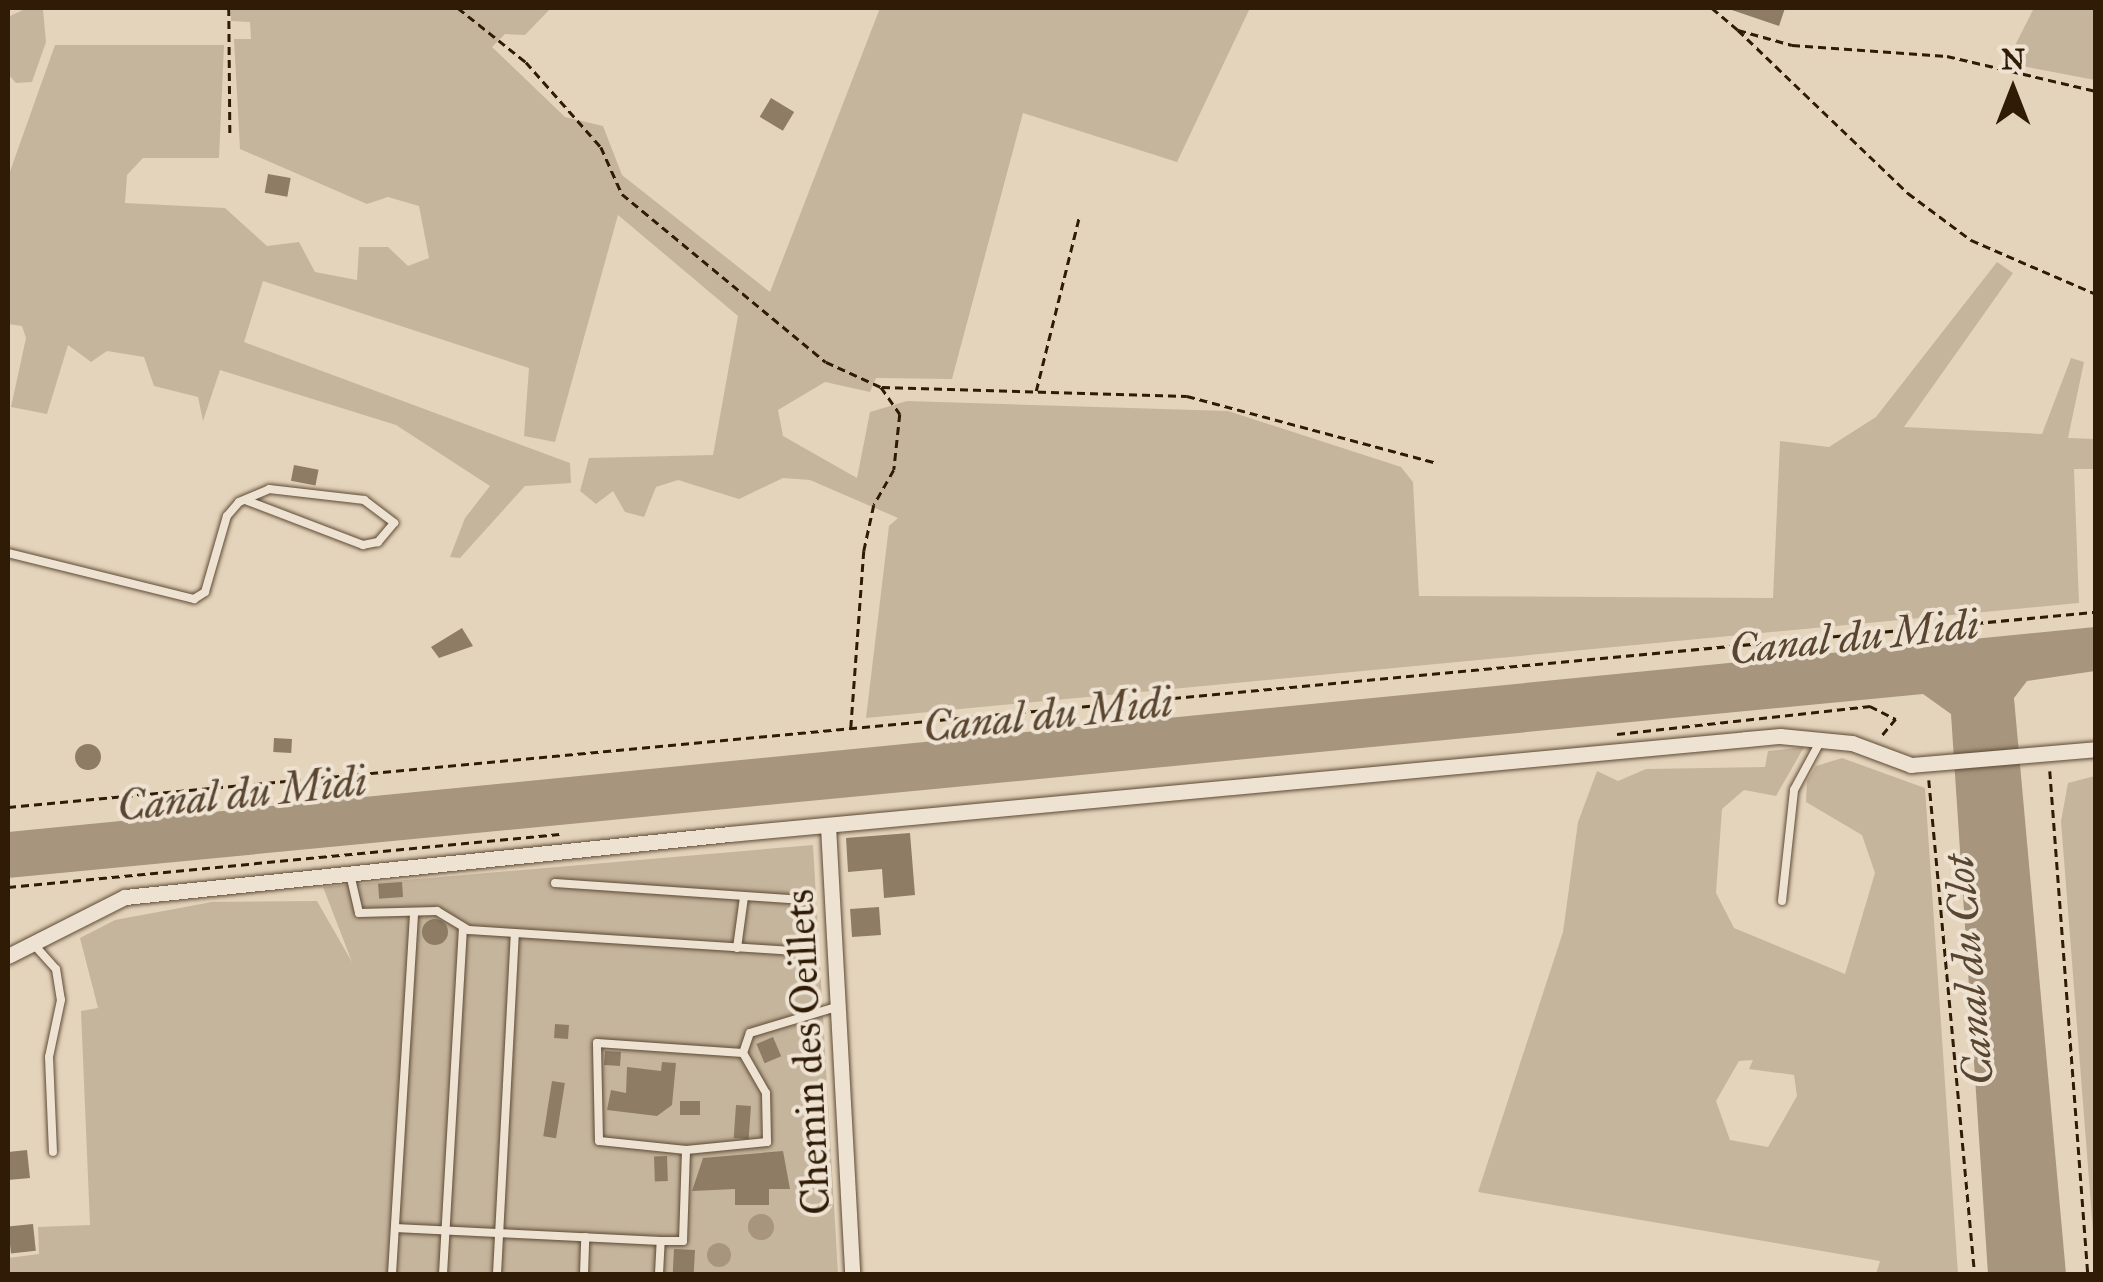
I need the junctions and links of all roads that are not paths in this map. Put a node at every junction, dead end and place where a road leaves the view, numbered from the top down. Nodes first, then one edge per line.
1 (245, 500) junction
2 (8, 553) edge
3 (1822, 738) junction
4 (2096, 749) edge
5 (828, 826) junction
6 (350, 874) junction
7 (556, 884) dead end
8 (744, 896) junction
9 (803, 900) dead end
10 (1782, 901) dead end
11 (414, 913) junction
12 (463, 929) junction
13 (515, 933) junction
14 (37, 948) junction
15 (737, 948) junction
16 (807, 952) dead end
17 (12, 955) edge
18 (836, 1007) junction
19 (744, 1053) junction
20 (686, 1150) junction
21 (52, 1152) dead end
22 (394, 1228) junction
23 (446, 1230) junction
24 (499, 1233) junction
25 (586, 1238) junction
26 (661, 1241) junction
27 (392, 1274) edge
28 (443, 1274) edge
29 (497, 1274) edge
30 (584, 1274) edge
31 (659, 1274) edge
32 (852, 1274) edge

1 - 1 lane
1 - 2 lane
3 - 4 street
3 - 5 street
3 - 10 lane
5 - 6 street
5 - 18 street, Chemin des Oeillets
6 - 11 lane
6 - 14 street
7 - 8 lane
8 - 9 lane
8 - 15 lane
11 - 12 lane
11 - 22 lane
12 - 13 lane
12 - 23 lane
13 - 15 lane
13 - 24 lane
14 - 17 street
14 - 21 lane
15 - 16 lane
18 - 19 lane
18 - 32 street, Chemin des Oeillets
19 - 20 lane
19 - 20 lane
20 - 26 lane
22 - 23 lane
22 - 27 lane
23 - 24 lane
23 - 28 lane
24 - 25 lane
24 - 29 lane
25 - 26 lane
25 - 30 lane
26 - 31 lane

